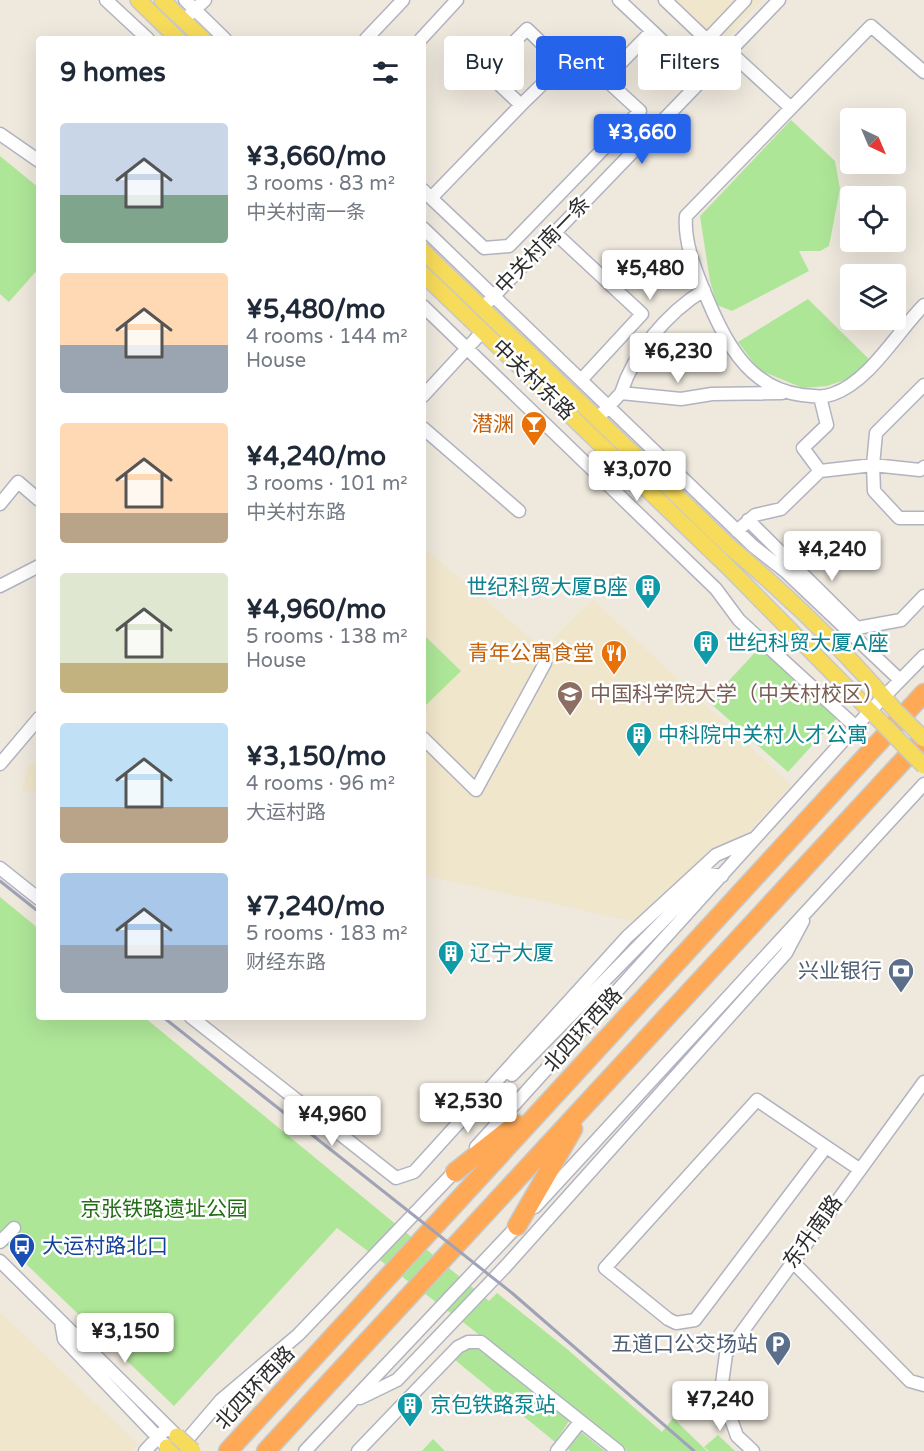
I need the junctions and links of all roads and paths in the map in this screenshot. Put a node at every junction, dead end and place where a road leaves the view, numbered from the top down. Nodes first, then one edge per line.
1 (106, 0) edge
2 (138, 0) edge
3 (162, 0) edge
4 (185, 0) edge
5 (206, 0) edge
6 (403, 0) edge
7 (457, 0) edge
8 (619, 0) edge
9 (665, 0) edge
10 (746, 0) edge
11 (779, 0) edge
12 (189, 15) junction
13 (652, 31) junction
14 (145, 36) edge
15 (175, 36) edge
16 (201, 36) edge
17 (220, 36) edge
18 (369, 36) edge
19 (424, 36) edge
20 (657, 36) edge
21 (696, 36) edge
22 (712, 36) edge
23 (536, 38) edge
24 (741, 40) edge
25 (626, 58) edge
26 (741, 66) edge
27 (924, 72) edge
28 (536, 90) edge
29 (617, 90) edge
30 (693, 90) edge
31 (521, 105) junction
32 (792, 108) junction
33 (0, 134) edge
34 (36, 159) edge
35 (427, 194) edge
36 (426, 231) edge
37 (555, 233) junction
38 (426, 254) edge
39 (426, 277) edge
40 (704, 290) junction
41 (494, 296) junction
42 (924, 305) edge
43 (482, 308) junction
44 (426, 309) edge
45 (483, 331) junction
46 (466, 349) junction
47 (580, 380) junction
48 (924, 385) edge
49 (426, 393) edge
50 (621, 393) junction
51 (782, 393) junction
52 (820, 397) junction
53 (608, 407) junction
54 (597, 419) junction
55 (426, 431) edge
56 (873, 465) junction
57 (924, 467) edge
58 (820, 471) junction
59 (36, 497) edge
60 (0, 504) edge
61 (519, 512) dead end
62 (924, 518) edge
63 (748, 520) junction
64 (737, 531) junction
65 (36, 567) edge
66 (1, 584) edge
67 (924, 596) edge
68 (924, 656) edge
69 (545, 663) dead end
70 (900, 680) junction
71 (924, 693) edge
72 (884, 697) junction
73 (870, 711) junction
74 (36, 722) edge
75 (856, 727) junction
76 (924, 739) edge
77 (426, 741) edge
78 (0, 764) edge
79 (924, 766) edge
80 (924, 784) edge
81 (757, 837) junction
82 (0, 868) edge
83 (722, 876) junction
84 (36, 897) edge
85 (813, 903) junction
86 (195, 1020) edge
87 (924, 1082) edge
88 (558, 1091) junction
89 (590, 1100) junction
90 (470, 1113) junction
91 (826, 1147) junction
92 (859, 1169) junction
93 (455, 1172) junction
94 (517, 1226) junction
95 (14, 1228) dead end
96 (0, 1242) edge
97 (792, 1261) junction
98 (0, 1262) edge
99 (924, 1384) edge
100 (351, 1402) junction
101 (580, 1422) junction
102 (170, 1441) edge
103 (145, 1451) edge
104 (193, 1451) edge
105 (228, 1451) edge
106 (266, 1451) edge
107 (305, 1451) edge
108 (358, 1451) edge
109 (557, 1451) edge
110 (618, 1451) edge
111 (753, 1451) edge

1 - 14 street
2 - 15 main road
3 - 12 main road
4 - 12 street
5 - 12 street
6 - 18 street
7 - 19 street
8 - 13 street
9 - 21 street
10 - 22 street
11 - 24 street, 中关村南一条
12 - 16 main road
12 - 17 street
13 - 20 street
13 - 25 street
23 - 31 street
26 - 32 street
27 - 32 street
28 - 31 street
29 - 35 street
30 - 37 street, 中关村南一条
31 - 35 street
32 - 40 street
33 - 34 street
36 - 41 street, 中关村东路
37 - 41 street, 中关村南一条
37 - 47 street
38 - 43 main road, 中关村东路
39 - 45 main road, 中关村东路
40 - 50 street
40 - 51 street
41 - 43 street, 中关村南一条
41 - 47 street, 中关村东路
42 - 52 street
43 - 54 main road, 中关村东路
44 - 46 street, 中关村东路
45 - 46 street
45 - 73 main road, 中关村东路
46 - 49 street
46 - 75 street, 中关村东路
47 - 53 street, 中关村东路
48 - 56 street
50 - 51 street
50 - 53 street
51 - 52 street
52 - 58 street
53 - 54 street
53 - 64 street, 中关村东路
54 - 72 main road, 中关村东路
55 - 61 street
56 - 57 street
56 - 58 street
56 - 62 street
58 - 63 street
59 - 60 street
63 - 64 street
63 - 67 street
64 - 70 street, 中关村东路
65 - 66 street
68 - 70 street, 北四环西路
69 - 77 street
70 - 72 street, 北四环西路
71 - 88 highway, 北四环西路
72 - 73 street, 北四环西路
72 - 76 main road, 中关村东路, bridge
73 - 75 street, 北四环西路
73 - 79 main road, 中关村东路, bridge
74 - 78 street
75 - 81 street, 北四环西路
76 - 89 highway
80 - 85 street
81 - 83 street, 北四环西路
81 - 90 street
82 - 84 street
83 - 90 street
83 - 93 street, 北四环西路
85 - 94 street
85 - 100 street
86 - 90 street
87 - 92 street, 东升南路
88 - 93 highway
88 - 105 highway, 北四环西路
89 - 94 highway
89 - 106 highway
91 - 91 street
91 - 92 street
92 - 97 street, 东升南路
93 - 102 street, 北四环西路
94 - 100 street
95 - 96 street
97 - 99 street
97 - 111 street, 东升南路
98 - 102 street
100 - 107 street
101 - 108 street
101 - 109 street
101 - 110 street
102 - 103 street, 北四环西路
102 - 104 main road, bridge

